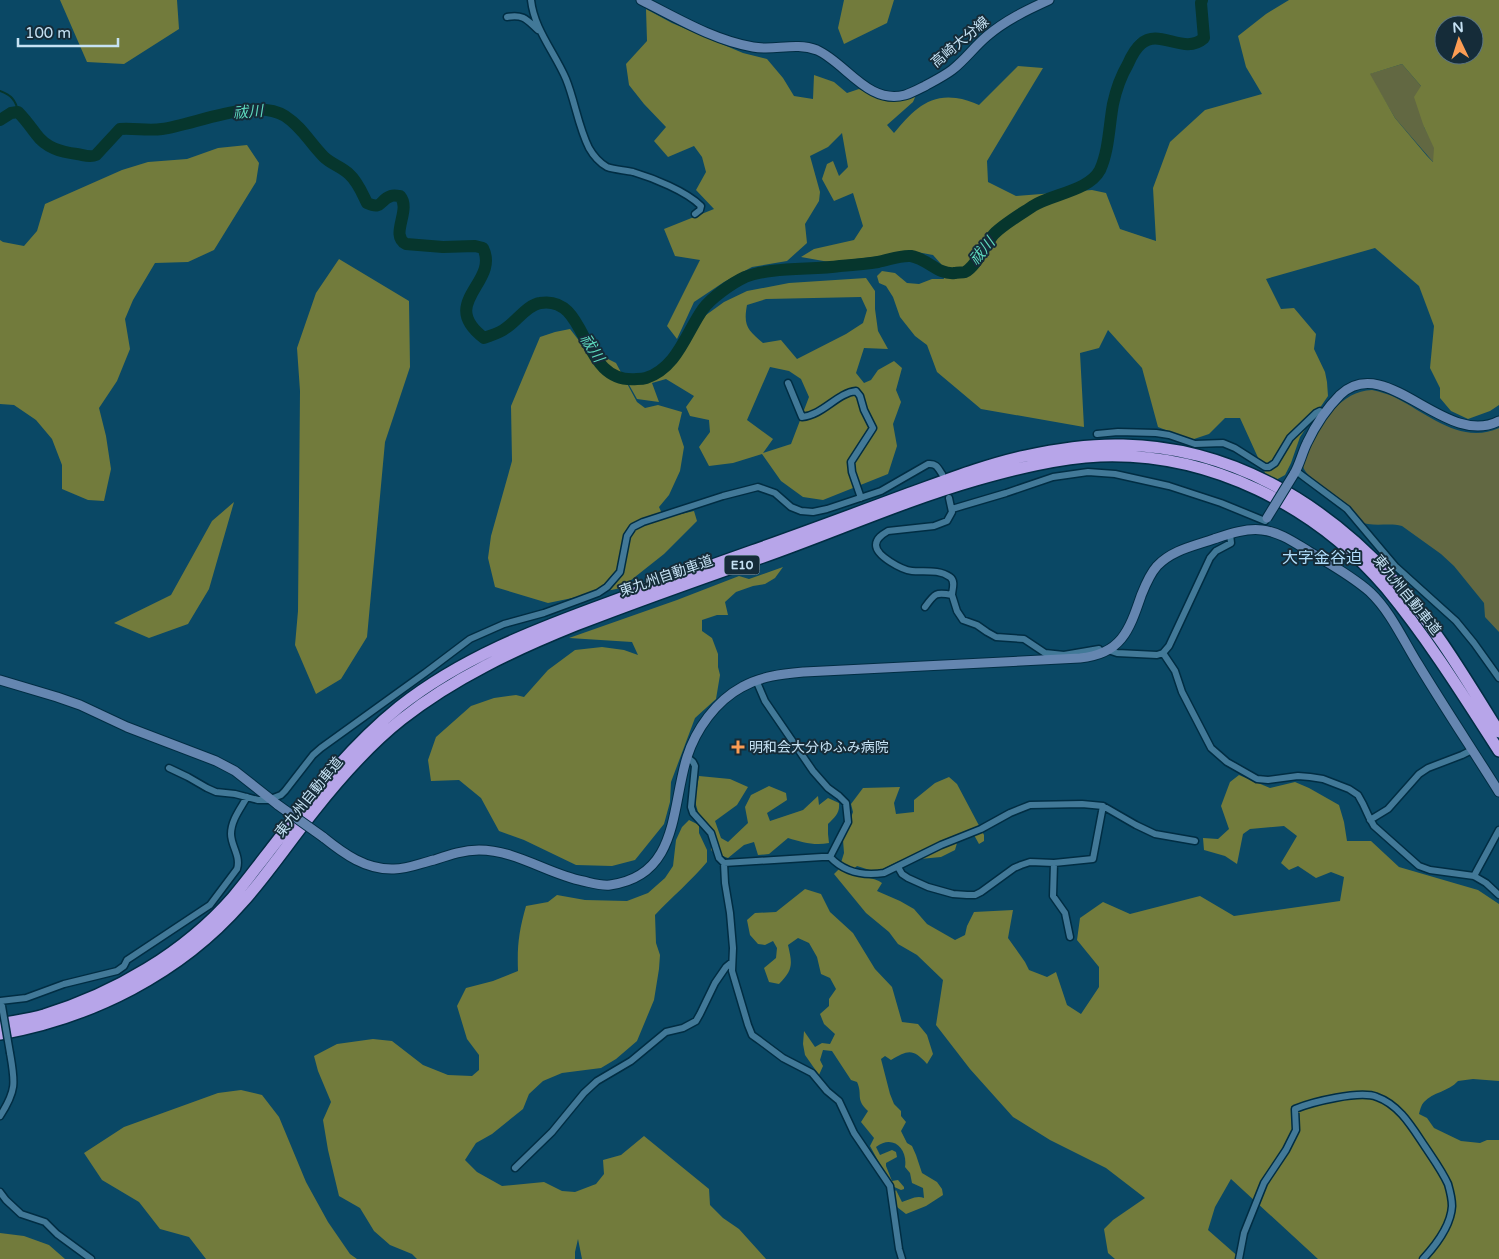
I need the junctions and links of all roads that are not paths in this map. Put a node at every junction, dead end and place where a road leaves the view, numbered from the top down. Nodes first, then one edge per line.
1 (531, 0) edge
2 (641, 0) edge
3 (1049, 0) edge
4 (507, 17) dead end
5 (544, 34) junction
6 (695, 214) dead end
7 (788, 383) dead end
8 (1326, 414) junction
9 (1499, 421) edge
10 (1097, 434) dead end
11 (1295, 473) junction
12 (942, 474) dead end
13 (861, 498) junction
14 (949, 498) dead end
15 (952, 509) junction
16 (1264, 523) junction
17 (1230, 534) junction
18 (952, 596) junction
19 (925, 607) dead end
20 (1105, 651) junction
21 (1164, 653) junction
22 (1499, 678) edge
23 (0, 680) edge
24 (756, 680) junction
25 (1499, 732) edge
26 (1472, 750) junction
27 (1499, 751) edge
28 (687, 757) junction
29 (168, 768) dead end
30 (1499, 792) edge
31 (247, 797) junction
32 (275, 802) junction
33 (1103, 806) junction
34 (1370, 820) junction
35 (1499, 830) edge
36 (1195, 841) dead end
37 (830, 858) junction
38 (1054, 862) junction
39 (724, 863) junction
40 (898, 867) junction
41 (1474, 876) junction
42 (1499, 895) edge
43 (1070, 937) dead end
44 (732, 962) junction
45 (1, 1003) edge
46 (0, 1024) edge
47 (0, 1034) edge
48 (0, 1116) edge
49 (515, 1168) dead end
50 (0, 1192) edge
51 (91, 1259) edge
52 (902, 1259) edge
53 (1239, 1259) edge
54 (1423, 1259) edge

1 - 5 street
2 - 3 street, 高崎大分線
4 - 5 street
5 - 6 street
7 - 13 street
8 - 9 street
8 - 10 street
8 - 11 street
11 - 16 street, bridge
11 - 22 street
12 - 13 street
13 - 32 street
14 - 15 street
15 - 16 street
15 - 18 street
16 - 17 street
16 - 26 street
17 - 20 street
17 - 21 street
18 - 19 street
18 - 20 street
20 - 21 street
20 - 24 street
21 - 34 street
23 - 32 street
24 - 28 street
24 - 37 street
25 - 46 highway, 東九州自動車道 / E10
26 - 30 street
26 - 34 street
27 - 47 highway, 東九州自動車道 / E10
28 - 32 street, bridge
28 - 39 street
29 - 31 street
31 - 32 street
31 - 45 street
33 - 36 street
33 - 38 street
33 - 40 street
34 - 41 street
35 - 41 street
37 - 39 street
37 - 40 street
38 - 40 street
38 - 43 street
39 - 44 street
41 - 42 street
44 - 49 street
44 - 52 street
45 - 48 street, bridge
50 - 51 street
53 - 54 street

